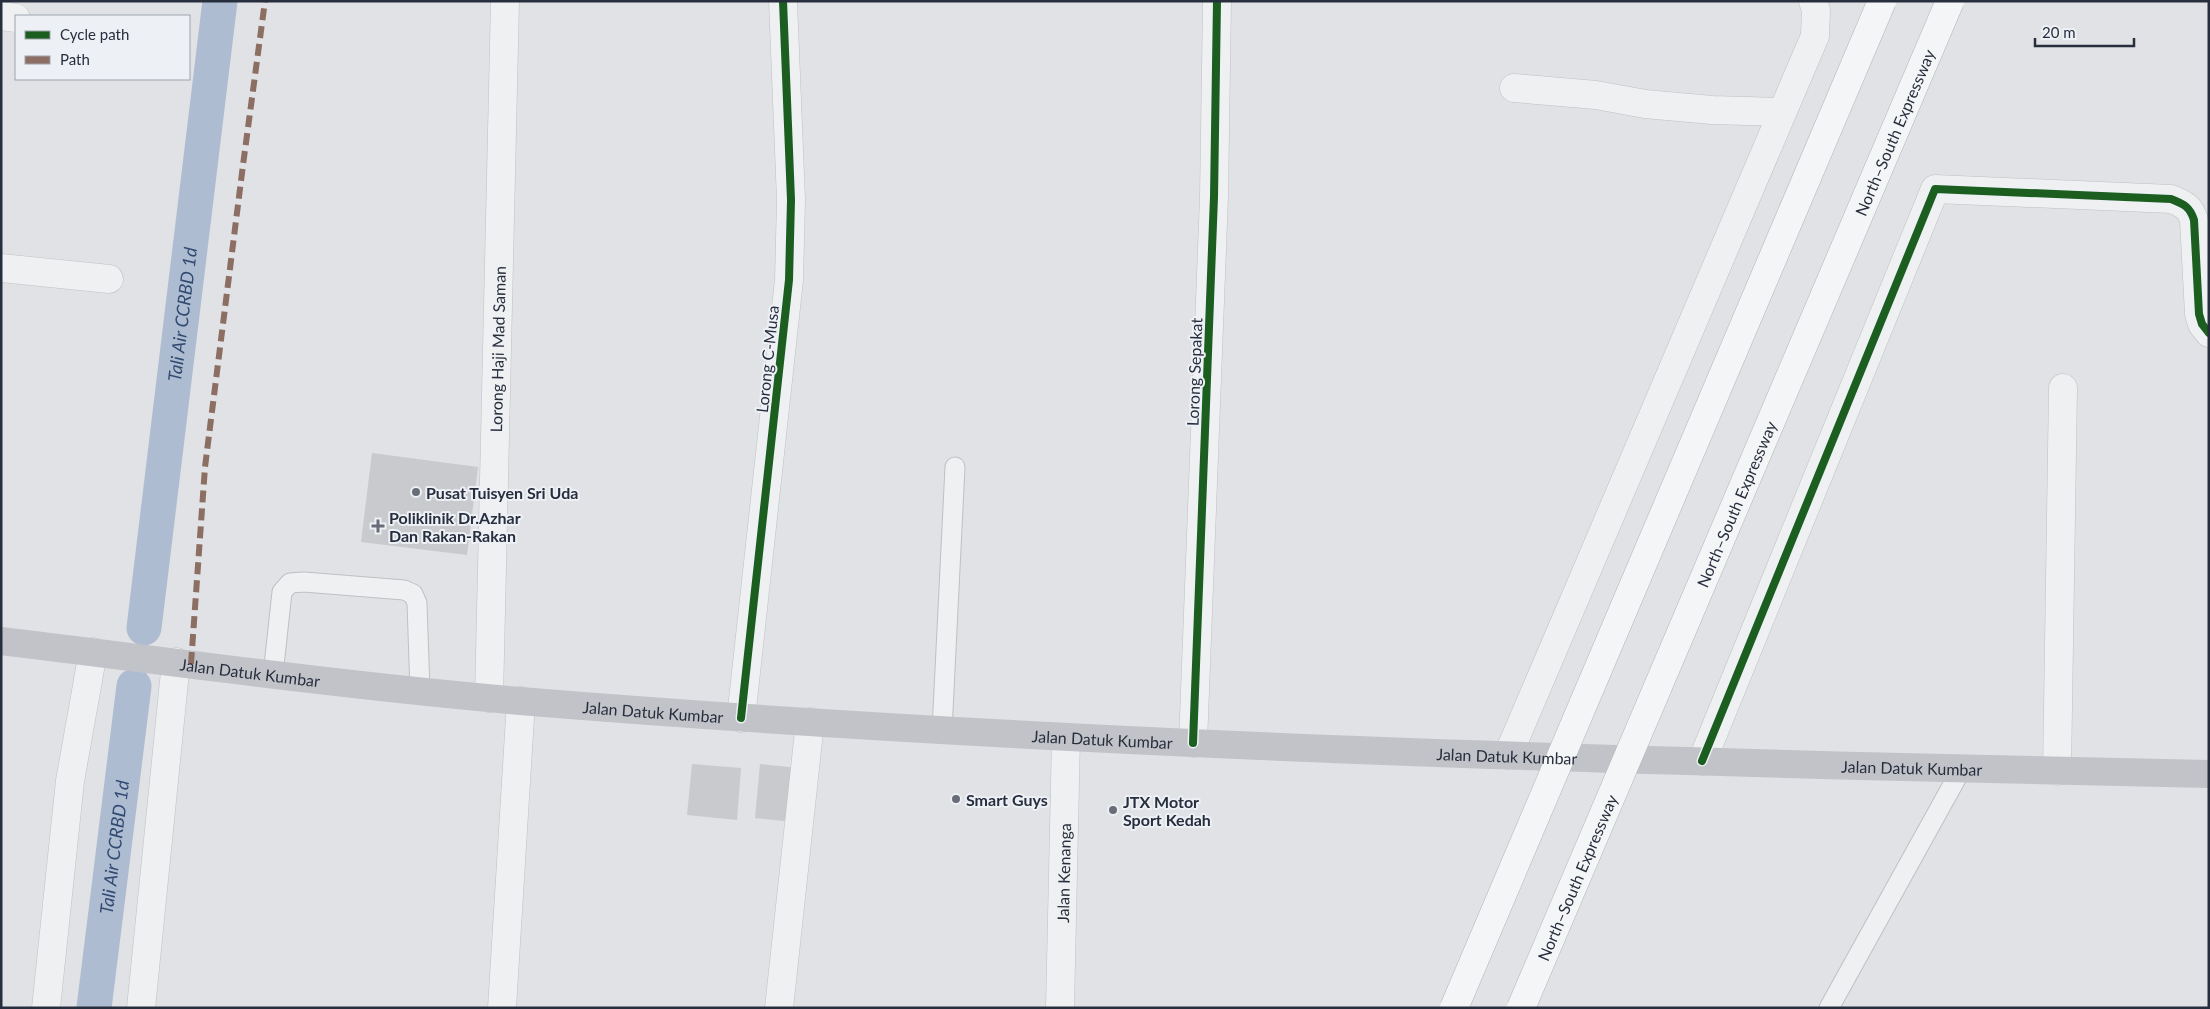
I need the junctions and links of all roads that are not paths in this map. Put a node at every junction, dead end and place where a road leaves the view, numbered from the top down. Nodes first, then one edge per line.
1 (505, 1) edge
2 (783, 1) edge
3 (1217, 1) edge
4 (1814, 1) edge
5 (1882, 1) edge
6 (1950, 1) edge
7 (1, 16) edge
8 (15, 18) edge
9 (1514, 88) dead end
10 (1782, 112) junction
11 (1, 268) edge
12 (109, 279) dead end
13 (2209, 333) edge
14 (2063, 388) dead end
15 (955, 467) dead end
16 (1, 641) edge
17 (93, 652) junction
18 (176, 662) junction
19 (273, 675) junction
20 (420, 691) junction
21 (489, 698) junction
22 (521, 701) junction
23 (741, 718) junction
24 (810, 722) junction
25 (942, 730) junction
26 (1066, 738) junction
27 (1193, 743) junction
28 (1508, 755) junction
29 (1702, 761) junction
30 (1962, 768) junction
31 (2057, 771) junction
32 (2209, 774) edge
33 (46, 1008) edge
34 (141, 1008) edge
35 (502, 1008) edge
36 (779, 1008) edge
37 (1060, 1008) edge
38 (1454, 1008) edge
39 (1521, 1008) edge
40 (1829, 1008) edge

1 - 21 street, Lorong Haji Mad Saman
2 - 23 street, Lorong C-Musa
3 - 27 street, Lorong Sepakat
4 - 10 street
5 - 38 highway, bridge
6 - 39 highway, North–South Expressway, bridge
7 - 8 street
9 - 10 street
10 - 28 street
11 - 12 street
13 - 29 street
14 - 31 street
15 - 25 lane
16 - 17 main road, Jalan Datuk Kumbar
17 - 18 main road, Jalan Datuk Kumbar
17 - 33 street
18 - 19 main road, Jalan Datuk Kumbar
18 - 34 street
19 - 20 main road, Jalan Datuk Kumbar
19 - 20 lane
20 - 21 main road, Jalan Datuk Kumbar
21 - 22 main road, Jalan Datuk Kumbar
22 - 23 main road, Jalan Datuk Kumbar
22 - 35 street
23 - 24 main road, Jalan Datuk Kumbar
24 - 25 main road, Jalan Datuk Kumbar
24 - 36 street
25 - 26 main road, Jalan Datuk Kumbar
26 - 27 main road, Jalan Datuk Kumbar
26 - 37 street, Jalan Kenanga
27 - 28 main road, Jalan Datuk Kumbar
28 - 29 main road, Jalan Datuk Kumbar
29 - 30 main road, Jalan Datuk Kumbar
30 - 31 main road, Jalan Datuk Kumbar
30 - 40 lane
31 - 32 main road, Jalan Datuk Kumbar

